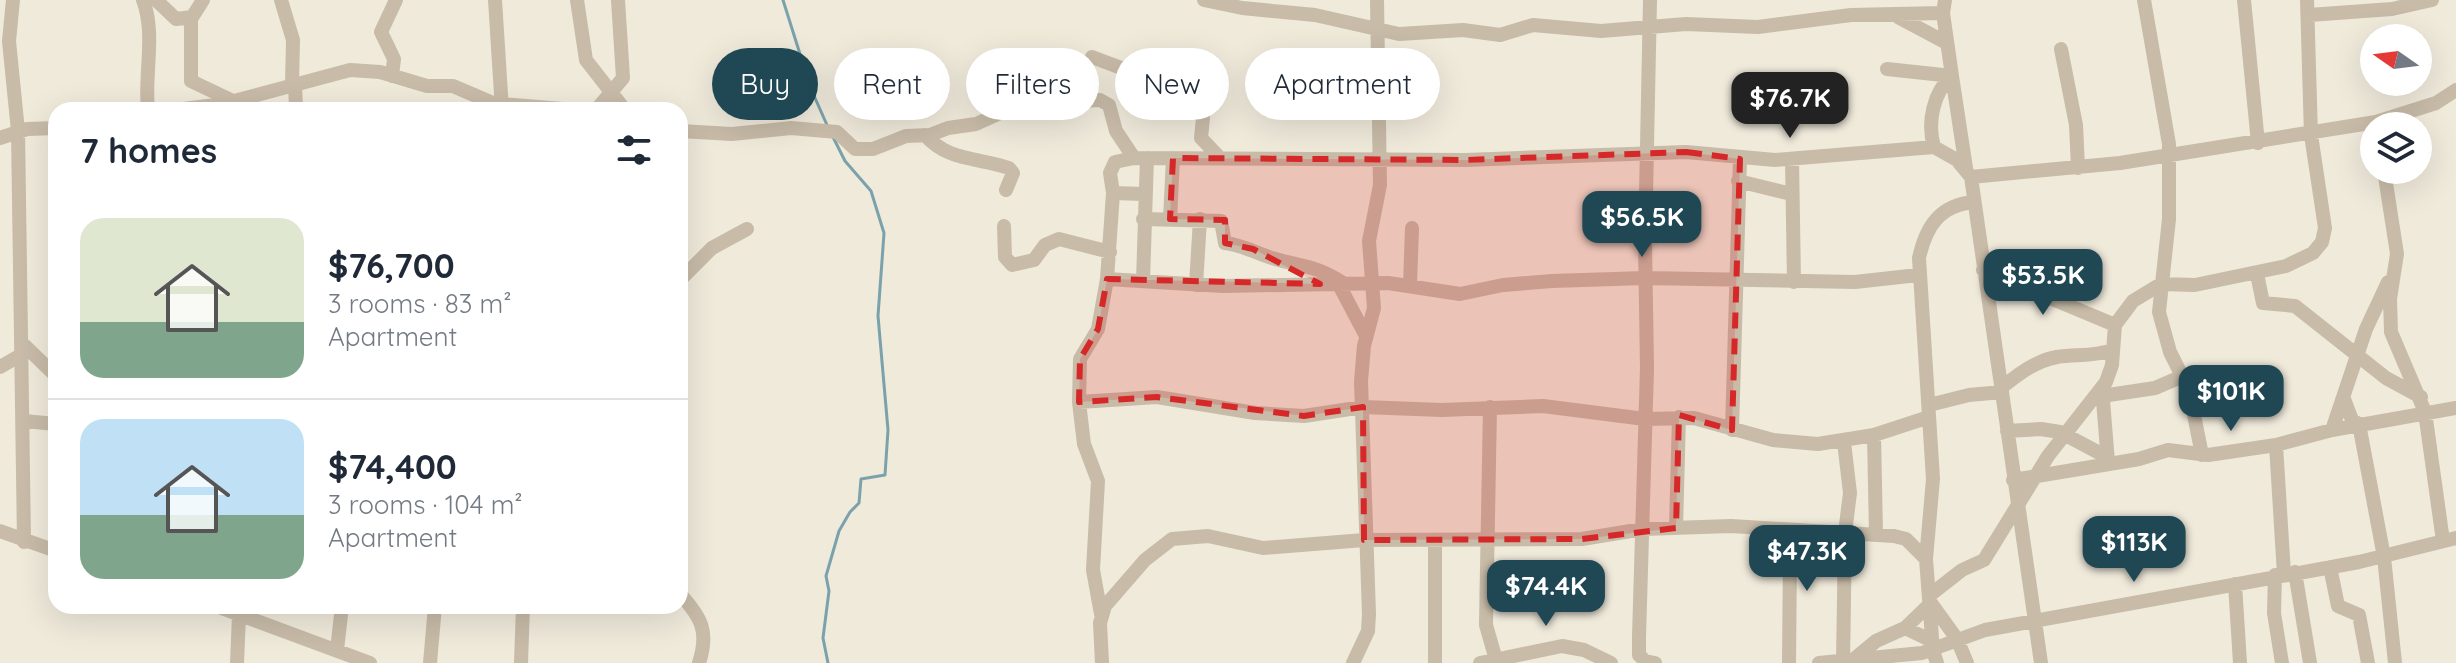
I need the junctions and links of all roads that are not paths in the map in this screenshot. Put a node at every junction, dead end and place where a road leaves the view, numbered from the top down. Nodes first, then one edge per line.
1 (13, 0) edge
2 (143, 0) edge
3 (156, 0) edge
4 (203, 0) edge
5 (281, 0) edge
6 (396, 0) edge
7 (495, 0) edge
8 (577, 0) edge
9 (618, 0) edge
10 (1204, 0) edge
11 (1377, 0) edge
12 (1650, 0) edge
13 (2144, 0) edge
14 (2244, 0) edge
15 (2432, 0) edge
16 (1944, 7) edge
17 (2308, 7) edge
18 (192, 17) junction
19 (1898, 17) junction
20 (1375, 28) junction
21 (1651, 28) junction
22 (1945, 42) junction
23 (2061, 49) dead end
24 (1099, 60) edge
25 (1887, 69) dead end
26 (392, 76) junction
27 (1952, 76) junction
28 (294, 83) junction
29 (2456, 90) edge
30 (609, 93) junction
31 (233, 101) junction
32 (147, 102) edge
33 (227, 102) edge
34 (295, 102) edge
35 (490, 102) edge
36 (502, 102) edge
37 (602, 102) edge
38 (617, 102) edge
39 (2410, 112) edge
40 (2360, 127) edge
41 (48, 129) edge
42 (18, 131) junction
43 (688, 132) edge
44 (925, 135) junction
45 (2311, 135) junction
46 (0, 138) edge
47 (2258, 143) junction
48 (1934, 147) junction
49 (1649, 155) junction
50 (2170, 156) junction
51 (1140, 158) junction
52 (1173, 158) junction
53 (1220, 158) junction
54 (1740, 159) junction
55 (1792, 159) junction
56 (1378, 160) junction
57 (2078, 168) junction
58 (1969, 172) junction
59 (1738, 181) junction
60 (2386, 184) edge
61 (1006, 190) dead end
62 (1113, 193) junction
63 (1144, 194) junction
64 (1791, 194) junction
65 (1974, 202) junction
66 (1143, 219) junction
67 (1170, 219) junction
68 (1200, 219) junction
69 (1004, 226) dead end
70 (1412, 228) dead end
71 (747, 229) dead end
72 (1110, 252) junction
73 (2396, 268) junction
74 (1983, 270) junction
75 (688, 272) edge
76 (2257, 274) junction
77 (1918, 275) junction
78 (1645, 278) junction
79 (1107, 279) junction
80 (1734, 280) junction
81 (1143, 281) junction
82 (1371, 282) junction
83 (1794, 282) junction
84 (1341, 283) junction
85 (2161, 284) junction
86 (1196, 285) junction
87 (1410, 285) junction
88 (2115, 325) junction
89 (1366, 336) junction
90 (22, 349) junction
91 (2112, 350) junction
92 (2357, 356) junction
93 (0, 367) edge
94 (48, 370) edge
95 (2183, 376) junction
96 (2002, 390) junction
97 (2102, 391) junction
98 (2344, 399) junction
99 (1079, 402) junction
100 (2423, 405) junction
101 (1363, 407) junction
102 (1490, 407) junction
103 (2456, 410) edge
104 (1929, 411) junction
105 (1679, 417) junction
106 (1645, 419) junction
107 (24, 421) junction
108 (48, 423) edge
109 (2359, 424) junction
110 (1732, 430) junction
111 (2332, 430) junction
112 (2007, 431) junction
113 (2066, 434) junction
114 (1874, 435) junction
115 (1844, 442) junction
116 (2276, 445) junction
117 (2202, 455) junction
118 (2108, 460) junction
119 (2037, 476) junction
120 (2013, 480) junction
121 (2017, 503) junction
122 (1676, 528) junction
123 (1643, 529) junction
124 (0, 531) edge
125 (1783, 531) junction
126 (1845, 533) junction
127 (1876, 534) junction
128 (2450, 539) edge
129 (1364, 540) junction
130 (1435, 540) junction
131 (1487, 541) junction
132 (24, 542) junction
133 (48, 549) edge
134 (2384, 557) junction
135 (1926, 559) junction
136 (2330, 567) junction
137 (2284, 574) junction
138 (2235, 584) junction
139 (1930, 599) junction
140 (688, 605) edge
141 (237, 614) edge
142 (242, 614) edge
143 (341, 614) edge
144 (434, 614) edge
145 (523, 614) edge
146 (1101, 614) junction
147 (2036, 621) junction
148 (1905, 628) junction
149 (1957, 639) junction
150 (337, 650) junction
151 (1934, 652) edge
152 (1496, 660) junction
153 (1646, 662) edge
154 (1846, 662) edge
155 (237, 663) edge
156 (370, 663) edge
157 (430, 663) edge
158 (521, 663) edge
159 (699, 663) edge
160 (1102, 663) edge
161 (1353, 663) edge
162 (1435, 663) edge
163 (1480, 663) edge
164 (1611, 663) edge
165 (1789, 663) edge
166 (1819, 663) edge
167 (1967, 663) edge
168 (2041, 663) edge
169 (2240, 663) edge
170 (2282, 663) edge
171 (2310, 663) edge
172 (2368, 663) edge
173 (2395, 663) edge

1 - 42 street
2 - 32 street
3 - 18 street
4 - 18 street
5 - 28 street
6 - 26 street
7 - 36 street
8 - 30 street
9 - 30 street
10 - 20 street
11 - 20 street
12 - 21 street
13 - 50 street
14 - 47 street
15 - 17 street
16 - 19 street
16 - 22 street
17 - 45 street
18 - 31 street
19 - 21 street
19 - 22 street
20 - 21 street
20 - 56 street
21 - 49 street
22 - 27 street
23 - 57 street
24 - 53 street
25 - 27 street
26 - 28 street
26 - 35 street
27 - 48 street
27 - 58 street
28 - 31 street
28 - 34 street
29 - 39 street
30 - 37 street
30 - 38 street
31 - 33 street
40 - 45 street
41 - 42 street
42 - 46 street
42 - 90 street
43 - 44 street
44 - 51 street
44 - 61 street
45 - 47 street
45 - 76 street
47 - 50 street
48 - 55 street
48 - 58 street
49 - 54 street
49 - 56 street
49 - 78 street
50 - 57 street
50 - 85 street
51 - 52 street
51 - 62 street
51 - 63 street
52 - 53 street
52 - 67 street
53 - 56 street
54 - 55 street
54 - 59 street
55 - 64 street
56 - 82 street
57 - 58 street
58 - 65 street
59 - 64 street
59 - 80 street
60 - 73 street
62 - 63 street
62 - 72 street
63 - 66 street
64 - 83 street
65 - 74 street
65 - 77 street
66 - 67 street
66 - 81 street
67 - 68 street
68 - 84 street
68 - 86 street
69 - 72 street
70 - 87 street
71 - 75 street
72 - 79 street
73 - 92 street
73 - 100 street
74 - 88 street
74 - 96 street
76 - 85 street
76 - 92 street
77 - 83 street
77 - 104 street
78 - 80 street
78 - 87 street
78 - 106 street
79 - 81 street
79 - 99 street
80 - 83 street
80 - 110 street
81 - 86 street
82 - 84 street
82 - 87 street
82 - 89 street
84 - 86 street
84 - 89 street
85 - 88 street
85 - 95 street
88 - 91 street
89 - 101 street
90 - 93 street
90 - 94 street
90 - 107 street
91 - 96 street
91 - 97 street
92 - 98 street
92 - 100 street
95 - 97 street
95 - 117 street
96 - 104 street
96 - 112 street
97 - 113 street
97 - 118 street
98 - 109 street
98 - 111 street
99 - 101 street
99 - 146 street
100 - 103 street
100 - 109 street
100 - 128 street
101 - 102 street
101 - 129 street
102 - 106 street
102 - 131 street
104 - 114 street
104 - 135 street
105 - 106 street
105 - 110 street
105 - 122 street
106 - 123 street
107 - 108 street
107 - 132 street
109 - 111 street
109 - 134 street
110 - 115 street
111 - 116 street
112 - 113 street
112 - 120 street
113 - 118 street
113 - 119 street
114 - 115 street
114 - 127 street
115 - 126 street
116 - 117 street
116 - 137 street
117 - 118 street
118 - 119 street
119 - 120 street
119 - 121 street
120 - 121 street
121 - 139 street
121 - 147 street
122 - 123 street
122 - 125 street
123 - 131 street
123 - 153 street
124 - 132 street
125 - 126 street
125 - 165 street
126 - 127 street
126 - 154 street
127 - 135 street
128 - 134 street
129 - 130 street
129 - 146 street
129 - 161 street
130 - 131 street
130 - 162 street
131 - 152 street
132 - 133 street
134 - 136 street
134 - 173 street
135 - 139 street
136 - 137 street
136 - 172 street
137 - 138 street
137 - 170 street
137 - 171 street
138 - 147 street
138 - 169 street
139 - 148 street
139 - 149 street
139 - 151 street
140 - 159 street
141 - 155 street
142 - 150 street
143 - 150 street
144 - 157 street
145 - 158 street
146 - 160 street
147 - 149 street
147 - 168 street
148 - 151 street
148 - 154 street
149 - 151 street
149 - 167 street
150 - 156 street
151 - 154 street
152 - 163 street
152 - 164 street
154 - 166 street

